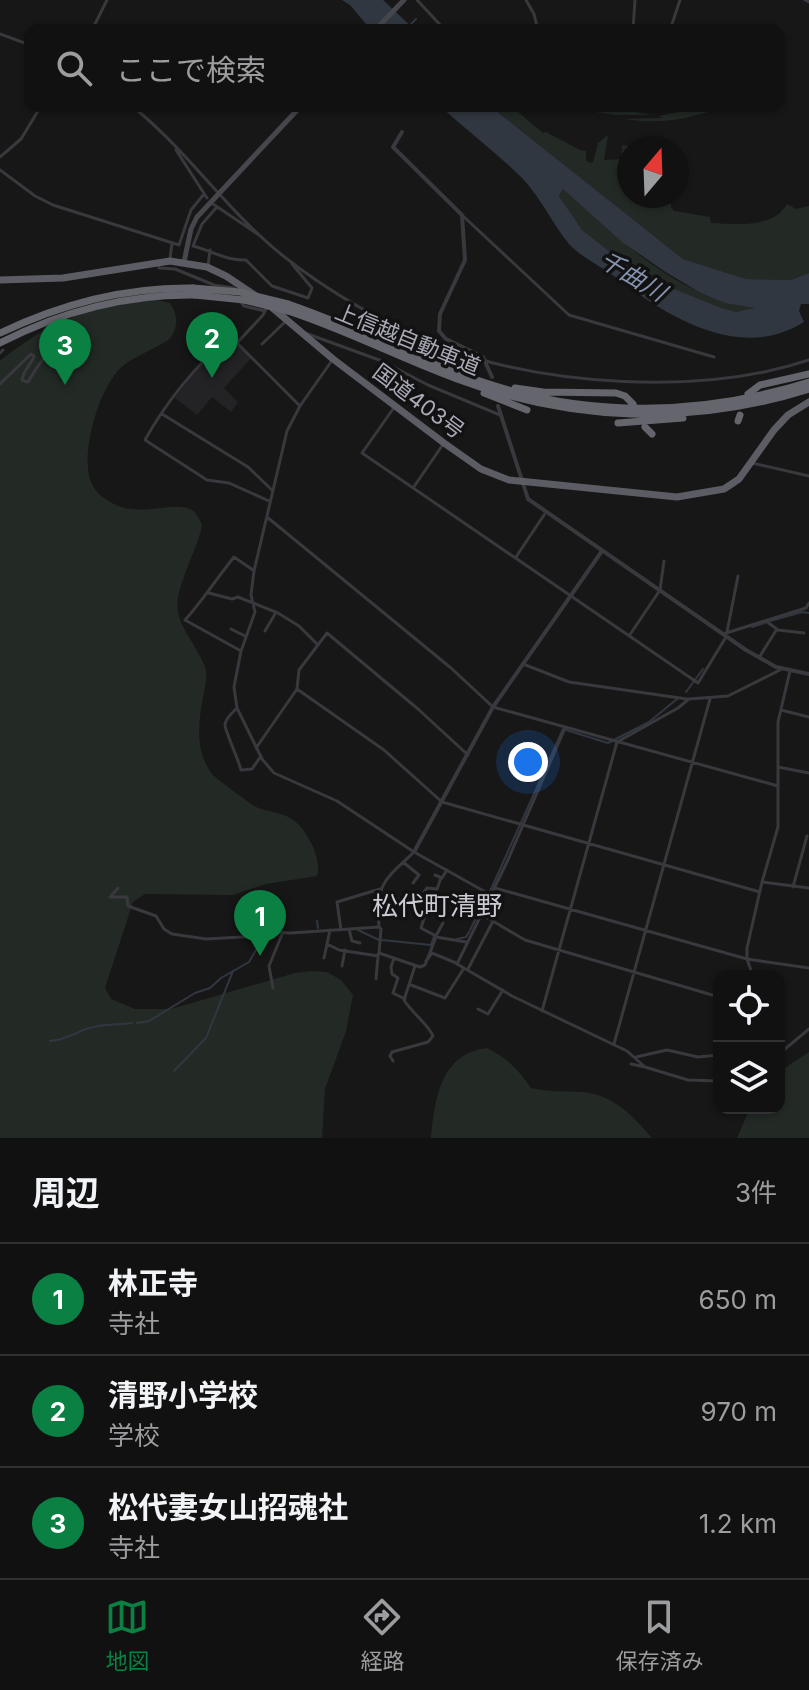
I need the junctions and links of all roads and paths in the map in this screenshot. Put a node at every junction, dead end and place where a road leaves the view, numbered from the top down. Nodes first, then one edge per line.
1 (107, 0) edge
2 (404, 0) edge
3 (417, 0) edge
4 (528, 0) edge
5 (635, 0) edge
6 (680, 0) edge
7 (95, 24) edge
8 (381, 24) edge
9 (439, 24) edge
10 (536, 24) edge
11 (633, 24) edge
12 (672, 24) edge
13 (0, 34) edge
14 (24, 43) edge
15 (37, 112) edge
16 (138, 112) edge
17 (295, 112) edge
18 (402, 132) dead end
19 (172, 144) junction
20 (0, 157) edge
21 (0, 170) edge
22 (3, 176) edge
23 (219, 191) junction
24 (462, 215) junction
25 (262, 237) junction
26 (172, 243) junction
27 (210, 250) junction
28 (284, 256) junction
29 (170, 261) junction
30 (159, 262) junction
31 (184, 262) junction
32 (207, 267) junction
33 (0, 280) edge
34 (272, 286) junction
35 (194, 292) junction
36 (266, 307) junction
37 (288, 307) junction
38 (286, 321) junction
39 (301, 332) junction
40 (0, 333) edge
41 (74, 341) dead end
42 (237, 343) junction
43 (262, 344) dead end
44 (1, 348) edge
45 (400, 356) junction
46 (714, 357) dead end
47 (333, 359) junction
48 (486, 360) junction
49 (809, 360) edge
50 (443, 368) junction
51 (809, 374) edge
52 (492, 377) dead end
53 (809, 382) edge
54 (0, 384) edge
55 (809, 389) edge
56 (748, 394) dead end
57 (809, 402) edge
58 (633, 404) dead end
59 (755, 404) junction
60 (396, 405) junction
61 (300, 406) junction
62 (498, 406) dead end
63 (527, 410) dead end
64 (160, 413) junction
65 (500, 415) junction
66 (618, 423) dead end
67 (645, 427) dead end
68 (652, 434) dead end
69 (444, 443) junction
70 (752, 463) junction
71 (809, 476) edge
72 (523, 482) junction
73 (413, 488) junction
74 (273, 491) junction
75 (271, 502) junction
76 (546, 512) junction
77 (267, 517) junction
78 (602, 551) junction
79 (516, 557) junction
80 (664, 561) dead end
81 (254, 571) junction
82 (738, 576) dead end
83 (660, 590) junction
84 (209, 593) junction
85 (571, 595) junction
86 (809, 603) edge
87 (252, 604) junction
88 (275, 613) junction
89 (766, 621) junction
90 (231, 629) dead end
91 (777, 629) junction
92 (265, 631) dead end
93 (804, 633) dead end
94 (725, 635) junction
95 (246, 636) junction
96 (629, 636) junction
97 (318, 645) junction
98 (241, 651) junction
99 (759, 658) junction
100 (523, 664) junction
101 (782, 669) junction
102 (790, 671) junction
103 (809, 674) edge
104 (297, 689) junction
105 (689, 699) junction
106 (710, 699) junction
107 (493, 707) junction
108 (237, 708) junction
109 (781, 710) junction
110 (809, 717) edge
111 (565, 728) junction
112 (617, 742) junction
113 (256, 748) junction
114 (468, 755) junction
115 (261, 756) junction
116 (693, 763) junction
117 (778, 767) junction
118 (809, 773) edge
119 (778, 786) junction
120 (442, 802) junction
121 (522, 826) junction
122 (807, 836) edge
123 (589, 844) junction
124 (414, 852) junction
125 (403, 862) junction
126 (665, 866) junction
127 (447, 870) junction
128 (435, 875) dead end
129 (441, 878) junction
130 (762, 882) junction
131 (413, 883) dead end
132 (793, 887) junction
133 (118, 888) dead end
134 (494, 888) junction
135 (809, 888) edge
136 (380, 891) junction
137 (424, 892) dead end
138 (760, 892) junction
139 (491, 895) junction
140 (401, 900) dead end
141 (571, 909) junction
142 (481, 914) junction
143 (425, 915) dead end
144 (443, 923) dead end
145 (492, 923) junction
146 (379, 927) junction
147 (349, 929) junction
148 (330, 930) junction
149 (341, 930) junction
150 (647, 930) junction
151 (283, 932) junction
152 (436, 936) junction
153 (466, 942) junction
154 (360, 943) dead end
155 (327, 944) junction
156 (345, 950) junction
157 (559, 950) junction
158 (378, 954) junction
159 (324, 958) dead end
160 (394, 958) junction
161 (747, 959) junction
162 (426, 961) junction
163 (457, 964) junction
164 (342, 966) dead end
165 (415, 966) junction
166 (809, 968) edge
167 (466, 969) junction
168 (751, 970) edge
169 (635, 972) junction
170 (376, 979) dead end
171 (410, 985) junction
172 (273, 988) dead end
173 (503, 990) junction
174 (713, 995) edge
175 (405, 999) junction
176 (478, 1009) dead end
177 (542, 1011) junction
178 (809, 1029) edge
179 (614, 1044) junction
180 (785, 1049) edge
181 (713, 1056) edge
182 (636, 1057) junction
183 (393, 1061) dead end
184 (631, 1064) dead end
185 (645, 1067) junction
186 (713, 1081) edge

1 - 7 street
2 - 8 main road
3 - 9 street
4 - 10 street
5 - 11 street
6 - 12 street
13 - 14 street
15 - 20 street
16 - 19 street
17 - 23 main road
18 - 24 street
19 - 23 street
19 - 26 street
21 - 22 street
22 - 26 street
23 - 25 street
23 - 31 main road
24 - 46 street
24 - 48 street
25 - 27 street
25 - 28 street
26 - 29 street
27 - 32 street
27 - 34 street
28 - 34 street
28 - 48 street
29 - 30 highway, 国道403号
29 - 31 highway, 国道403号
30 - 33 highway, 国道403号
30 - 36 street
31 - 32 highway, 国道403号
32 - 36 highway, 国道403号
34 - 36 street
35 - 37 highway, 上信越自動車道, bridge
35 - 40 highway, 上信越自動車道
35 - 44 highway, 上信越自動車道
36 - 38 highway, 国道403号
36 - 42 street
37 - 45 highway, 上信越自動車道
37 - 50 highway, 上信越自動車道
38 - 39 highway, 国道403号
38 - 43 street
39 - 47 highway, 国道403号
39 - 65 street
41 - 54 street
42 - 61 street
42 - 64 street
45 - 59 highway, 上信越自動車道
45 - 63 highway
47 - 60 highway, 国道403号
47 - 61 street
48 - 49 street
48 - 52 street
50 - 53 highway, 上信越自動車道
50 - 58 highway
51 - 56 highway
55 - 59 highway, 上信越自動車道
57 - 70 highway, 国道403号
59 - 66 highway
60 - 69 highway, 国道403号
60 - 73 street
61 - 74 street
62 - 65 street
64 - 74 street
64 - 75 street
65 - 72 street
67 - 68 highway
69 - 72 highway, 国道403号
69 - 73 street
70 - 71 street
70 - 72 highway, 国道403号
72 - 76 street
73 - 79 street
74 - 75 street
75 - 77 street
76 - 78 street
76 - 79 street
77 - 81 street
77 - 107 street
78 - 83 street
78 - 85 street
79 - 85 street
80 - 83 street
81 - 84 street
81 - 87 street
82 - 94 street
83 - 94 street
83 - 96 street
84 - 87 street
84 - 98 street
85 - 96 street
85 - 100 street
86 - 89 street
87 - 88 street
87 - 95 street
88 - 92 street
88 - 97 street
89 - 91 street
89 - 94 street
90 - 95 street
91 - 93 street
91 - 99 street
94 - 96 street
94 - 99 street
95 - 98 street
97 - 104 street
97 - 114 street
98 - 108 street
99 - 101 street
100 - 105 street
100 - 107 street
101 - 102 street
101 - 106 street
102 - 103 street
102 - 109 street
104 - 113 street
104 - 120 street
105 - 106 street
105 - 112 street
106 - 116 street
107 - 111 street
107 - 114 street
108 - 113 street
108 - 115 street
109 - 110 street
109 - 117 street
111 - 112 street
111 - 121 street
112 - 116 street
112 - 123 street
113 - 115 street
114 - 120 street
115 - 124 street
116 - 119 street
116 - 126 street
117 - 118 street
117 - 119 street
119 - 130 street
120 - 121 street
120 - 124 street
121 - 123 street
121 - 134 street
122 - 132 street
123 - 126 street
123 - 141 street
124 - 125 street
124 - 127 street
125 - 131 street
125 - 136 street
126 - 138 street
126 - 150 street
127 - 129 street
127 - 139 street
128 - 129 street
129 - 137 street
130 - 132 street
130 - 138 street
132 - 135 street
133 - 151 street
134 - 139 street
134 - 141 street
136 - 140 street
136 - 146 street
136 - 149 street
138 - 161 street
139 - 142 street
141 - 150 street
141 - 157 street
142 - 145 street
142 - 153 street
143 - 152 street
144 - 152 street
145 - 157 street
145 - 167 street
146 - 147 street
146 - 158 street
147 - 149 street
147 - 154 street
148 - 149 street
148 - 151 street
148 - 155 street
150 - 161 street
150 - 169 street
151 - 172 street
152 - 153 street
152 - 162 street
153 - 163 street
155 - 156 street
155 - 159 street
156 - 158 street
156 - 164 street
157 - 169 street
157 - 177 street
158 - 160 street
158 - 170 street
160 - 165 street
160 - 175 street
161 - 166 street
161 - 168 street
162 - 163 street
162 - 165 street
163 - 167 street
165 - 171 street
167 - 171 street
167 - 173 street
169 - 174 street
169 - 179 street
171 - 175 street
173 - 176 street
173 - 177 street
175 - 183 street
177 - 179 street
178 - 180 street
179 - 182 street
181 - 182 street
182 - 185 street
184 - 185 street
185 - 186 street

